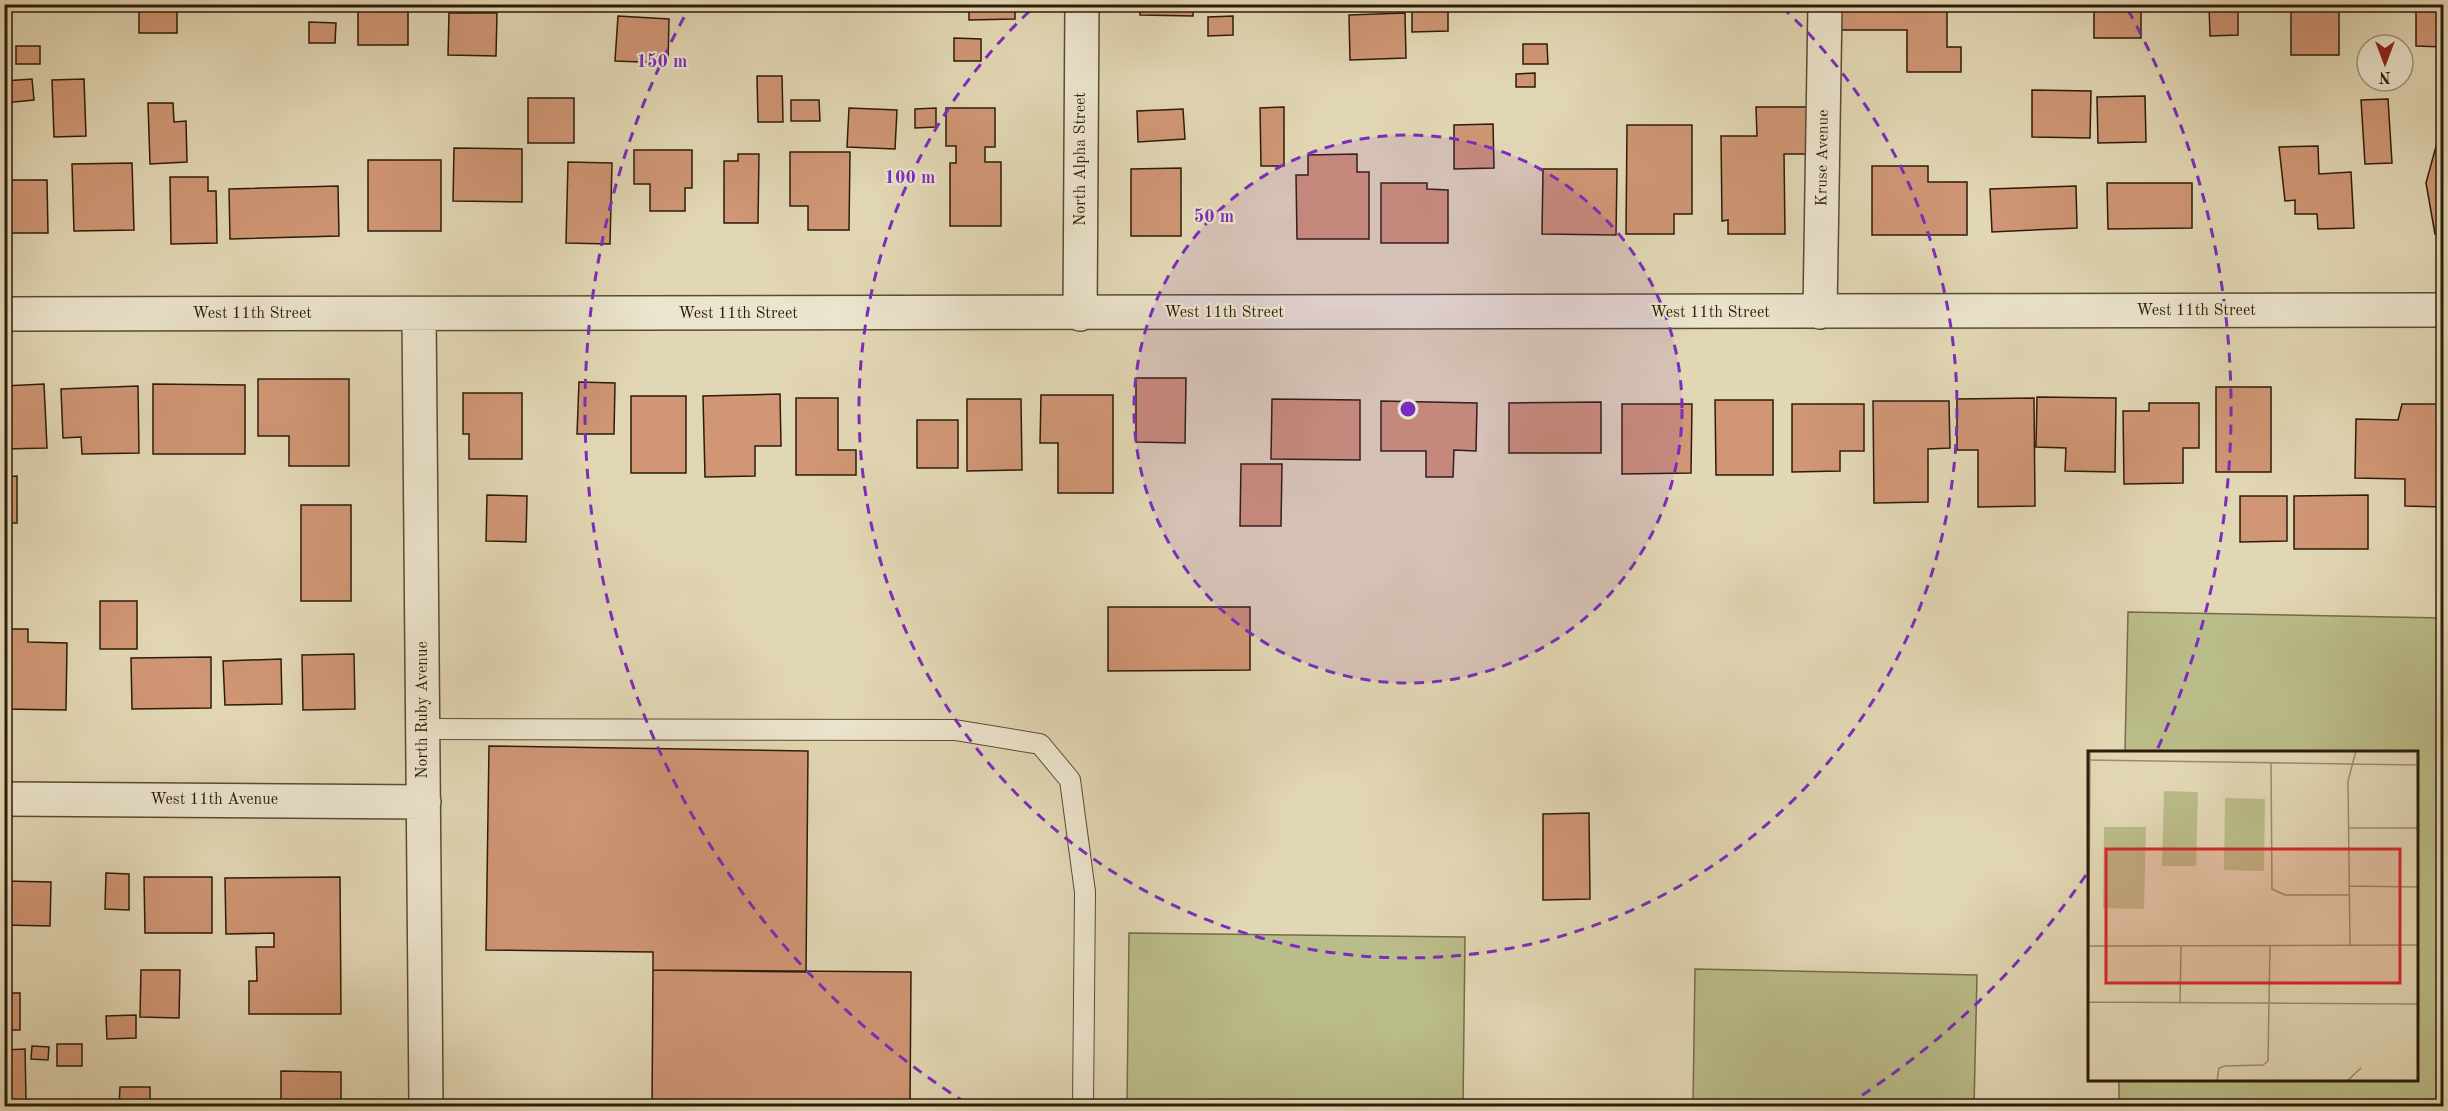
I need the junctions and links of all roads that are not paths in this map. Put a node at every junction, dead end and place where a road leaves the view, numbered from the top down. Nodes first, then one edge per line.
1 (1082, 4) edge
2 (1826, 4) edge
3 (2444, 310) edge
4 (1820, 312) junction
5 (4, 314) edge
6 (419, 314) junction
7 (1080, 314) junction
8 (424, 729) junction
9 (4, 799) edge
10 (424, 802) junction
11 (426, 1107) edge
12 (1083, 1107) edge

1 - 7 street, North Alpha Street
2 - 4 street, Kruse Avenue
3 - 4 street, West 11th Street
4 - 7 street, West 11th Street
5 - 6 street, West 11th Street
6 - 7 street, West 11th Street
6 - 8 street, North Ruby Avenue
8 - 10 street, North Ruby Avenue
8 - 12 lane
9 - 10 street, West 11th Avenue
10 - 11 street, North Ruby Avenue

